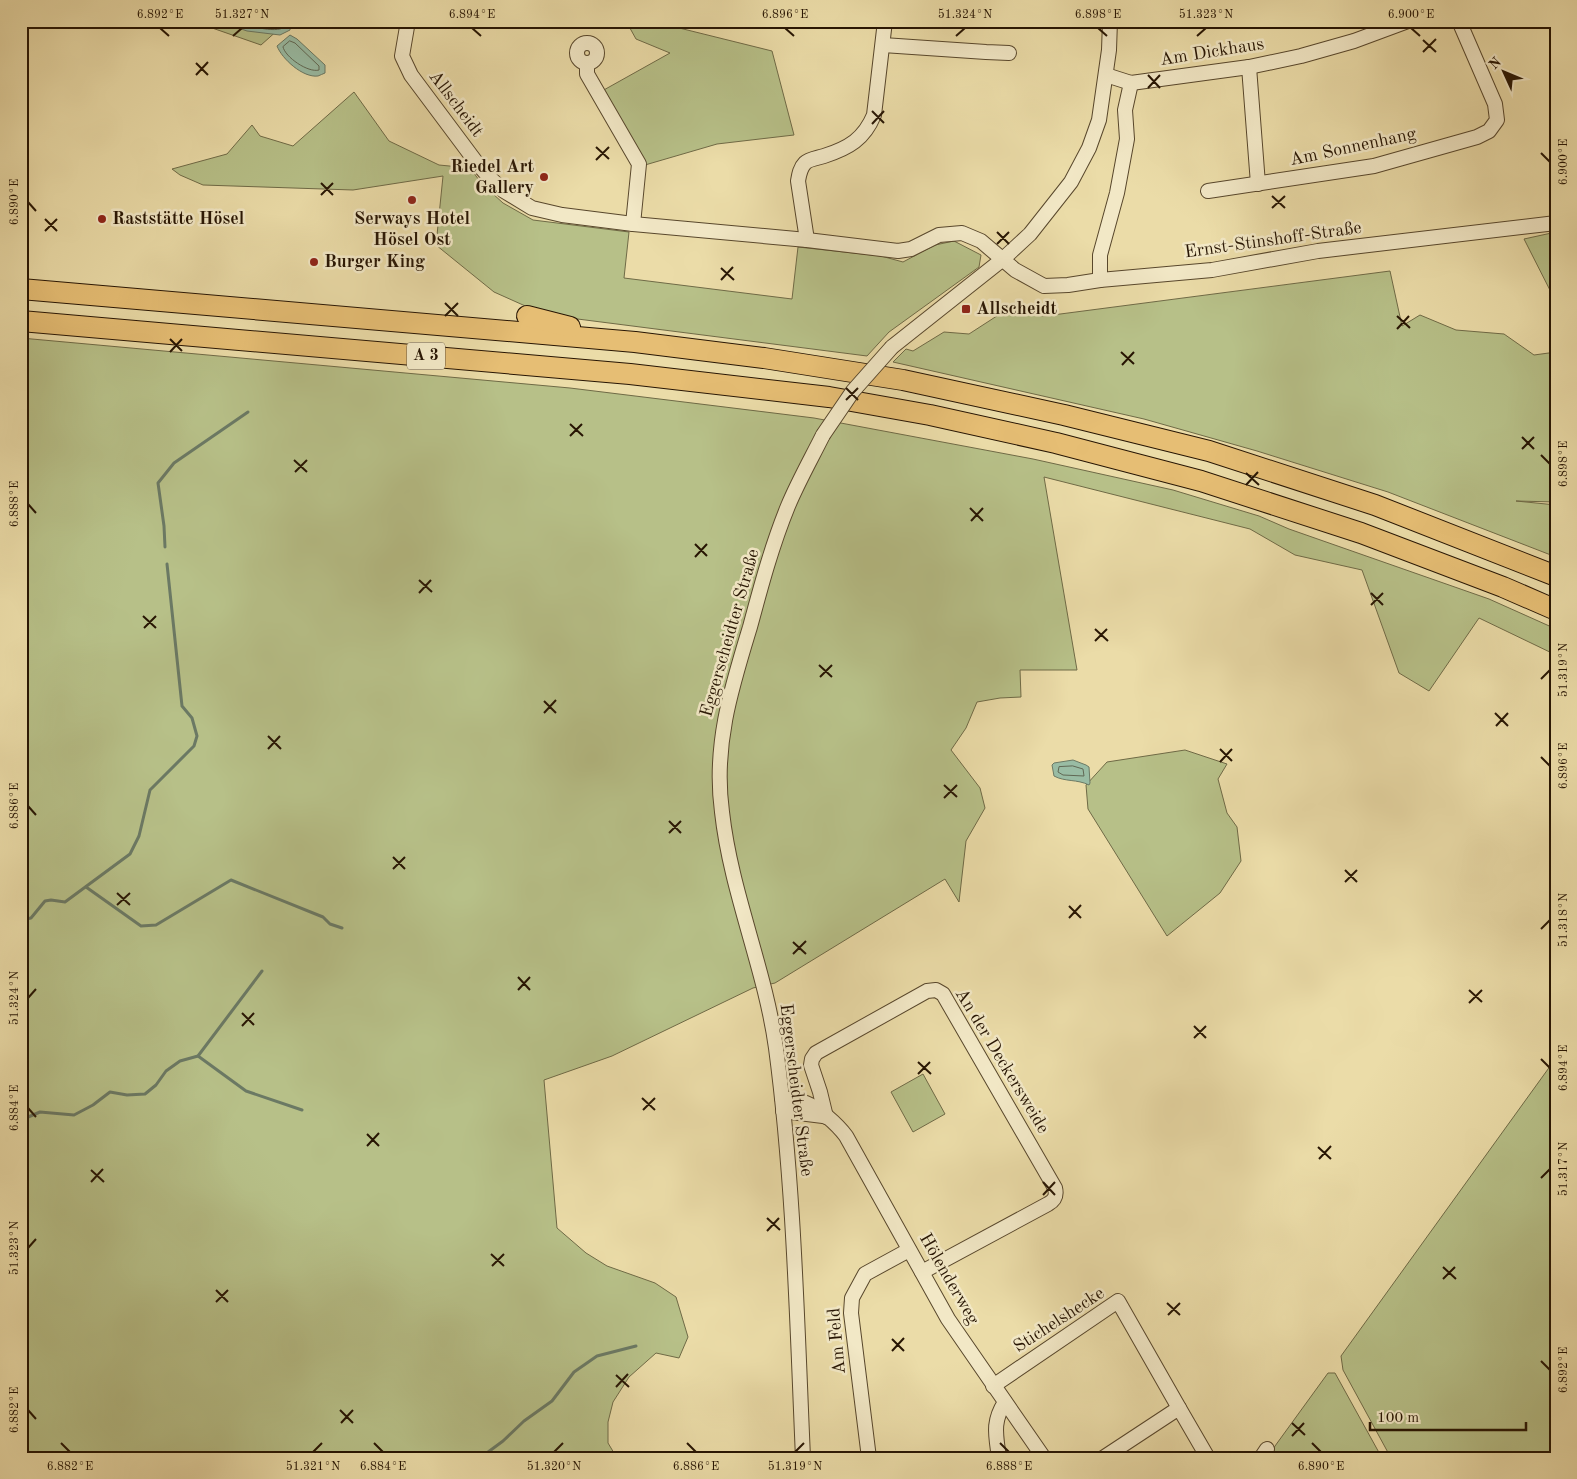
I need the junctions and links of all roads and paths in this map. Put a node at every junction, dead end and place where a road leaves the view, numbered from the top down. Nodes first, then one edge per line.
1 (408, 21) edge
2 (885, 21) edge
3 (1110, 21) edge
4 (1408, 21) edge
5 (1460, 21) edge
6 (883, 45) junction
7 (1009, 53) dead end
8 (587, 63) dead end
9 (1249, 67) junction
10 (1106, 75) junction
11 (1131, 83) junction
12 (1258, 184) junction
13 (1208, 191) dead end
14 (1556, 223) edge
15 (633, 224) junction
16 (807, 240) junction
17 (1003, 259) junction
18 (1100, 280) junction
19 (21, 289) edge
20 (527, 316) dead end
21 (21, 321) edge
22 (635, 342) junction
23 (1556, 576) edge
24 (1556, 610) edge
25 (783, 1104) junction
26 (826, 1117) junction
27 (909, 1250) junction
28 (922, 1272) junction
29 (994, 1386) junction
30 (1005, 1402) junction
31 (1179, 1408) junction
32 (803, 1458) edge
33 (869, 1458) edge
34 (999, 1458) edge
35 (1044, 1458) edge
36 (1103, 1458) edge
37 (1208, 1458) edge

1 - 15 street, Allscheidt
2 - 6 street
3 - 10 street, Eggerscheidter Straße
4 - 9 street, Am Dickhaus
5 - 12 street, Am Sonnenhang
6 - 7 street
6 - 16 street
8 - 15 street
9 - 11 street, Am Dickhaus
9 - 12 street
10 - 11 street, Am Dickhaus
10 - 17 street, Eggerscheidter Straße
11 - 18 street
12 - 13 street, Am Sonnenhang
14 - 18 street, Ernst-Stinshoff-Straße
15 - 16 street, Allscheidt
16 - 17 street, Allscheidt
17 - 18 street, Ernst-Stinshoff-Straße
17 - 25 street, Eggerscheidter Straße, bridge
19 - 22 highway, A 3
20 - 22 highway
21 - 24 highway, A 3
22 - 23 highway, A 3
25 - 26 street, Hölenderweg
25 - 32 street, Eggerscheidter Straße
26 - 27 street, Hölenderweg
26 - 28 street, An der Deckersweide
27 - 28 street, Hölenderweg
27 - 33 street, Am Feld
28 - 29 street, Hölenderweg
29 - 30 street, Hölenderweg
29 - 31 street, Stichelshecke
30 - 34 street
30 - 35 street, Hölenderweg
31 - 36 street
31 - 37 street, Stichelshecke

